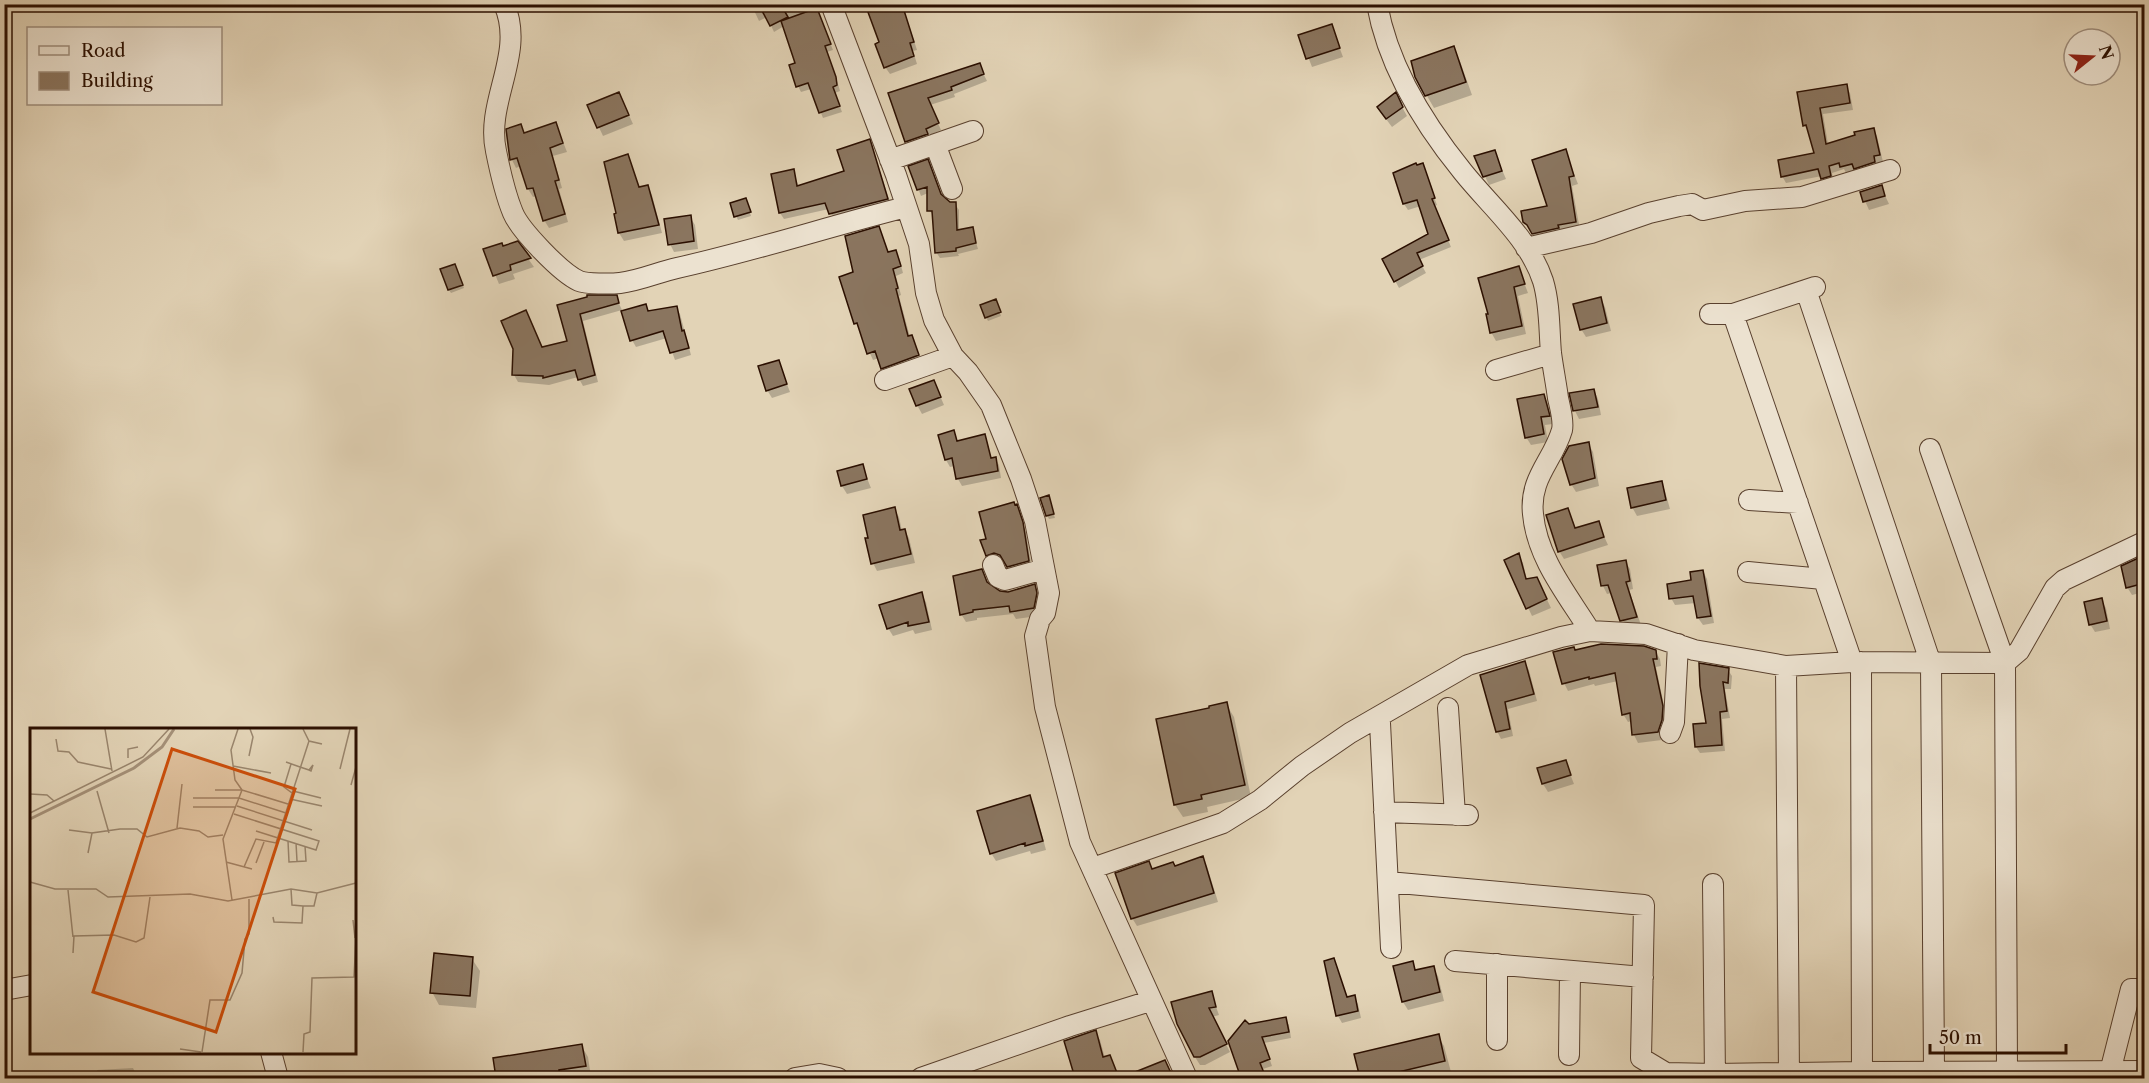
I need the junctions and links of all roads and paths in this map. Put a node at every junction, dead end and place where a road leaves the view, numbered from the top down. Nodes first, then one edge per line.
1 (504, 4) edge
2 (831, 4) edge
3 (1377, 4) edge
4 (973, 131) dead end
5 (935, 144) junction
6 (890, 160) junction
7 (1890, 170) dead end
8 (952, 189) dead end
9 (906, 207) junction
10 (1526, 248) junction
11 (1710, 314) dead end
12 (1733, 314) junction
13 (1551, 354) junction
14 (953, 356) junction
15 (1496, 370) dead end
16 (885, 380) dead end
17 (1930, 450) dead end
18 (1749, 500) dead end
19 (1797, 503) junction
20 (2145, 542) edge
21 (993, 564) dead end
22 (1044, 569) junction
23 (1748, 572) dead end
24 (1823, 579) junction
25 (1590, 631) junction
26 (1678, 644) junction
27 (1856, 662) junction
28 (2005, 663) junction
29 (1931, 664) junction
30 (1786, 666) junction
31 (1448, 708) dead end
32 (1380, 723) dead end
33 (1671, 732) dead end
34 (1384, 812) junction
35 (1093, 868) junction
36 (1388, 882) junction
37 (1713, 884) dead end
38 (1391, 948) dead end
39 (1455, 961) dead end
40 (1497, 964) junction
41 (1570, 971) junction
42 (1643, 977) junction
43 (30, 985) edge
44 (2145, 989) edge
45 (4, 990) edge
46 (1150, 1000) junction
47 (1497, 1040) dead end
48 (271, 1053) edge
49 (1569, 1055) dead end
50 (1934, 1071) junction
51 (2007, 1071) junction
52 (2145, 1071) edge
53 (2119, 1074) edge
54 (1862, 1075) edge
55 (2052, 1075) edge
56 (1675, 1076) edge
57 (1715, 1076) edge
58 (1789, 1076) edge
59 (278, 1078) edge
60 (795, 1078) edge
61 (838, 1078) edge
62 (921, 1078) edge
63 (1187, 1078) edge

1 - 9 street
2 - 6 street
3 - 10 street
4 - 5 street
5 - 6 street
5 - 8 street
6 - 9 street
7 - 10 street
9 - 14 street
10 - 13 street
11 - 12 street
12 - 19 street
12 - 29 street
13 - 15 street
13 - 25 street
14 - 16 street
14 - 22 street
17 - 28 street
18 - 19 street
19 - 24 street
20 - 28 street
21 - 22 street
22 - 35 street
23 - 24 street
24 - 27 street
25 - 26 street
25 - 35 street
26 - 30 street
26 - 33 street
27 - 29 street
27 - 30 street
27 - 54 street
28 - 29 street
28 - 51 street
29 - 50 street
30 - 58 street
31 - 34 street
32 - 34 street
34 - 36 street
35 - 46 street
36 - 38 street
36 - 42 street
37 - 57 street
39 - 40 street
40 - 41 street
40 - 47 street
41 - 42 street
41 - 49 street
42 - 56 street
43 - 45 street
44 - 53 street
46 - 62 street
46 - 63 street
48 - 59 street
50 - 51 street
50 - 54 street
51 - 55 street
52 - 53 street
53 - 55 street
54 - 58 street
56 - 57 street
57 - 58 street
60 - 61 street

